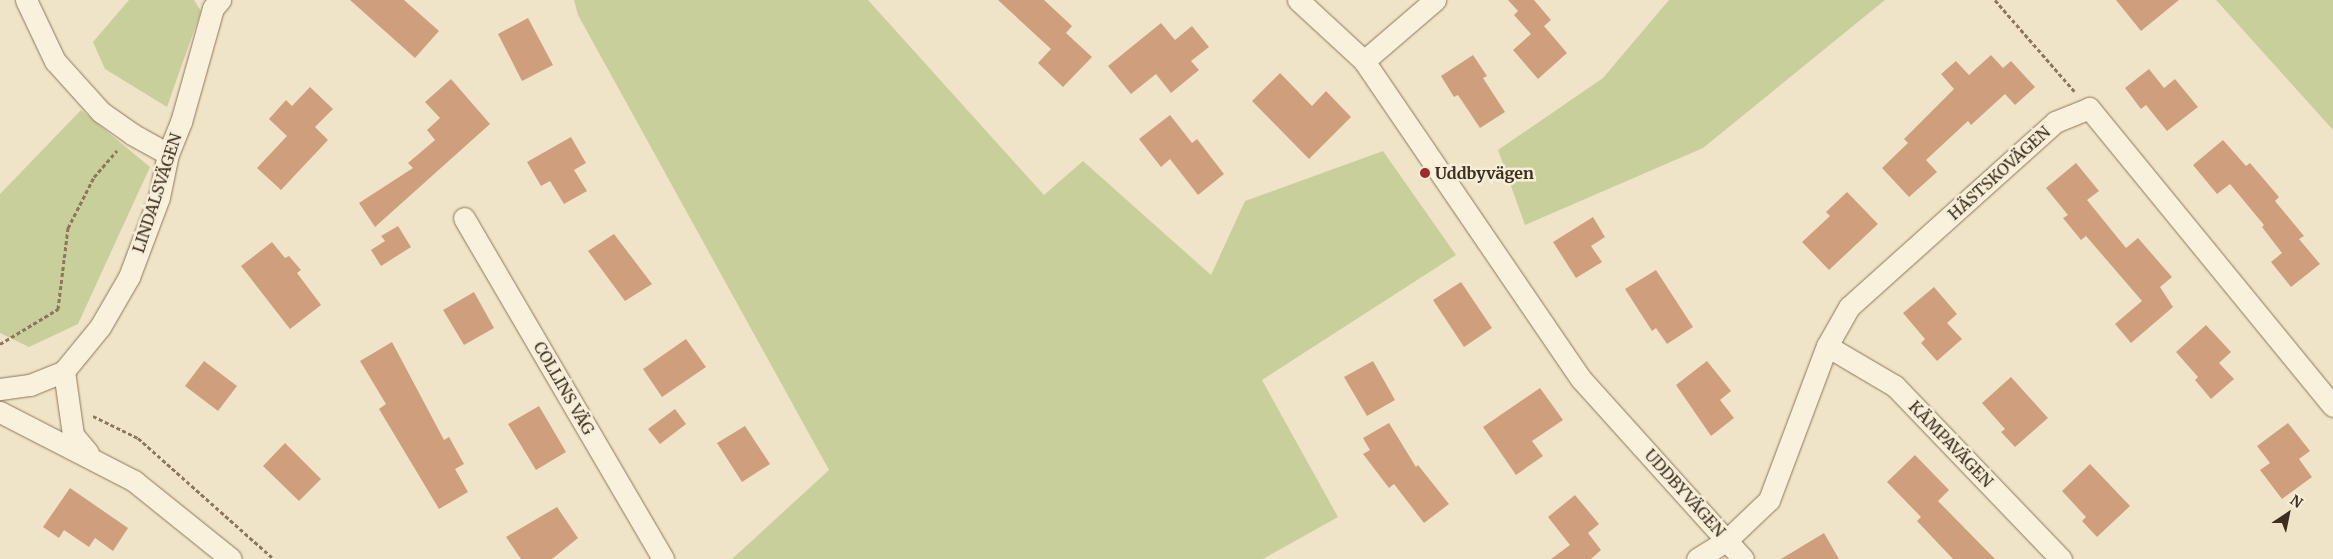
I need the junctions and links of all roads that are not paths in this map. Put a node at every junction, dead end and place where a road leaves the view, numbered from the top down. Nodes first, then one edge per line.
1 (26, 0) edge
2 (1298, 0) edge
3 (1435, 0) edge
4 (214, 3) edge
5 (1364, 61) junction
6 (168, 154) junction
7 (464, 218) dead end
8 (1827, 346) junction
9 (64, 371) junction
10 (0, 389) edge
11 (2333, 406) edge
12 (0, 412) edge
13 (89, 456) junction
14 (1727, 540) junction
15 (231, 559) edge
16 (663, 559) edge
17 (1697, 559) edge
18 (1743, 559) edge
19 (2061, 559) edge

1 - 6 street
2 - 5 street, UDDBYVÄGEN
3 - 5 street
4 - 6 street, LINDALSVÄGEN
5 - 14 street, UDDBYVÄGEN
6 - 9 street, LINDALSVÄGEN
7 - 16 street, COLLINS VÄG
8 - 11 street, HÄSTSKOVÄGEN
8 - 14 street, HÄSTSKOVÄGEN
8 - 19 street, KÄMPAVÄGEN
9 - 10 street, LINDALSVÄGEN
9 - 13 street
12 - 13 street
13 - 15 street
14 - 17 street, HÄSTSKOVÄGEN
14 - 18 street, UDDBYVÄGEN

